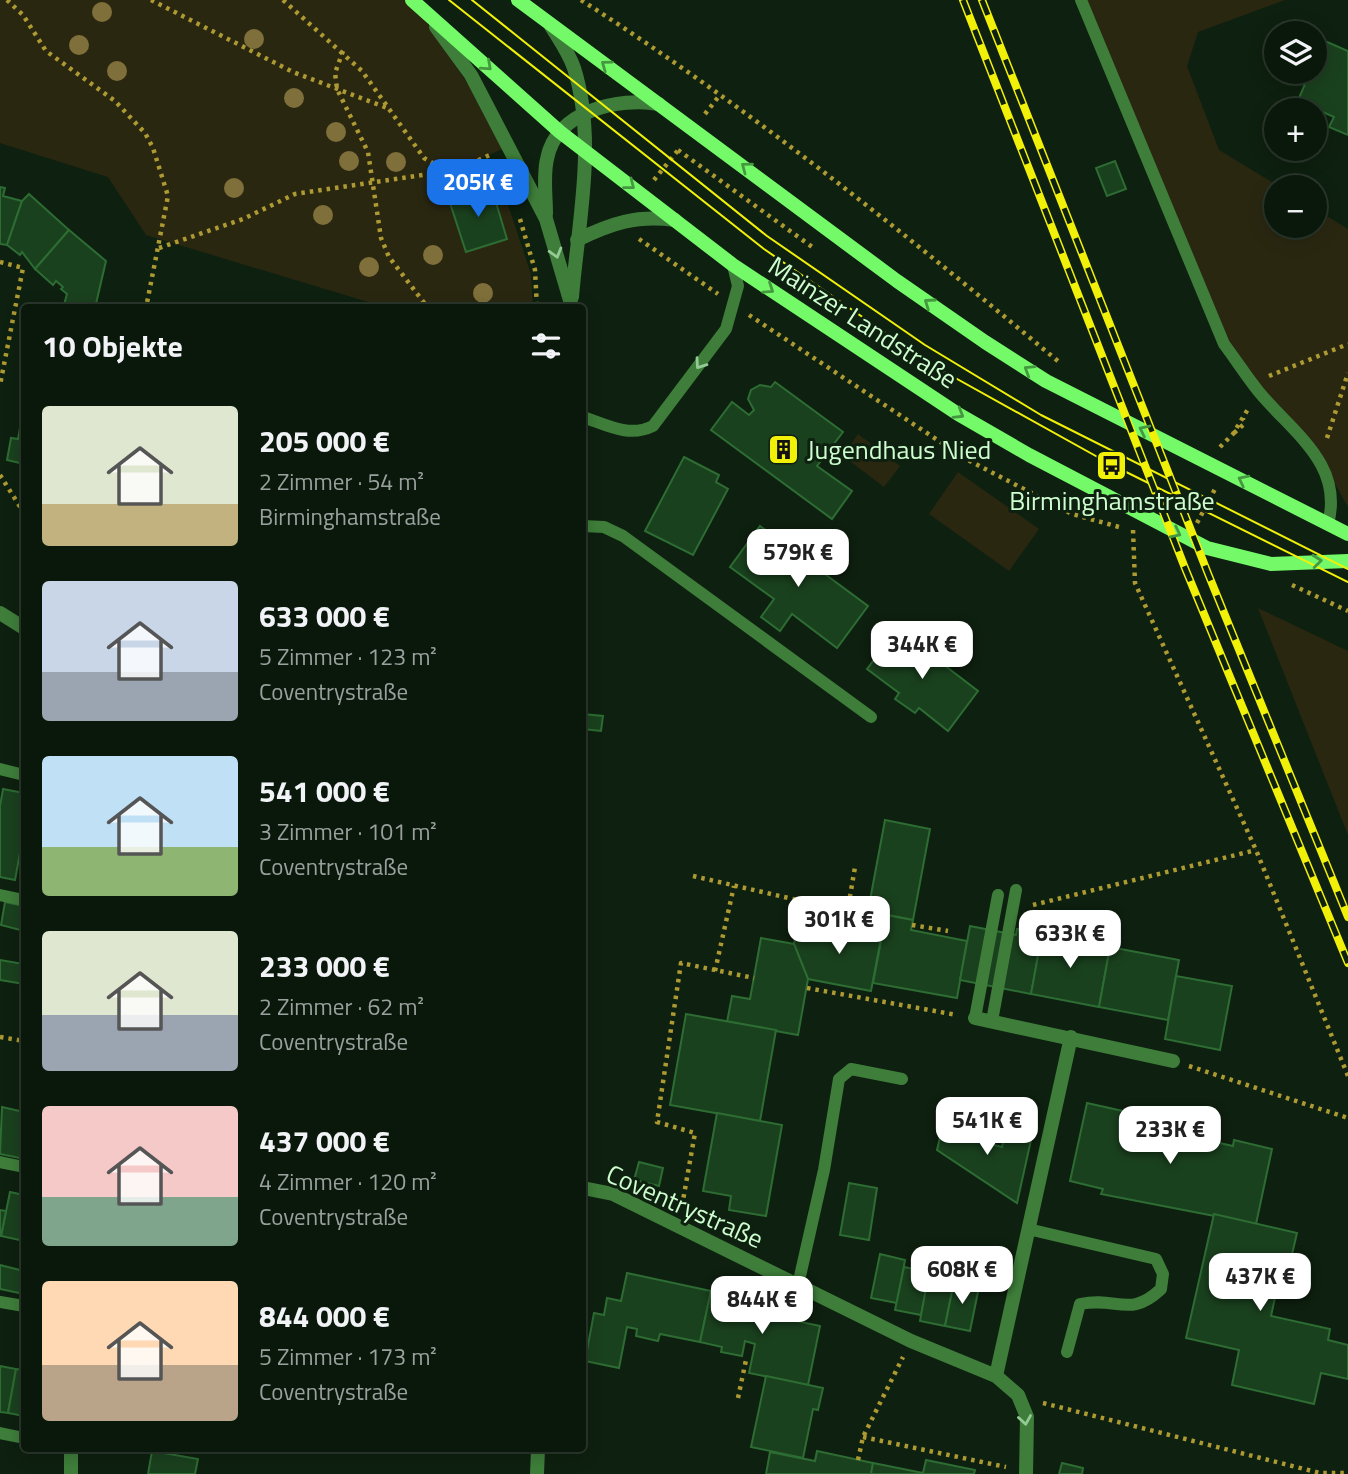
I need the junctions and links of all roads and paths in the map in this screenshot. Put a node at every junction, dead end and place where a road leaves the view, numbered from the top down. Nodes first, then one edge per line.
1 (7, 0) edge
2 (150, 0) edge
3 (283, 0) edge
4 (518, 0) edge
5 (581, 0) edge
6 (1081, 0) edge
7 (415, 2) edge
8 (551, 26) junction
9 (343, 51) junction
10 (337, 89) junction
11 (719, 96) junction
12 (662, 104) junction
13 (388, 108) junction
14 (583, 114) junction
15 (694, 128) junction
16 (560, 132) junction
17 (509, 146) junction
18 (586, 151) junction
19 (491, 154) junction
20 (496, 164) dead end
21 (456, 170) junction
22 (374, 184) junction
23 (629, 185) junction
24 (519, 215) dead end
25 (545, 219) junction
26 (674, 220) junction
27 (577, 240) junction
28 (158, 248) junction
29 (0, 262) edge
30 (733, 265) junction
31 (147, 304) edge
32 (425, 304) edge
33 (537, 304) edge
34 (571, 304) edge
35 (572, 304) edge
36 (1348, 344) edge
37 (1067, 369) dead end
38 (1348, 373) edge
39 (0, 385) edge
40 (1259, 391) junction
41 (586, 418) edge
42 (1242, 420) dead end
43 (1210, 442) dead end
44 (1220, 447) junction
45 (1321, 459) junction
46 (1211, 464) junction
47 (0, 475) edge
48 (21, 508) edge
49 (1328, 524) junction
50 (586, 526) edge
51 (1133, 530) dead end
52 (1348, 534) edge
53 (1207, 548) junction
54 (1348, 561) edge
55 (0, 613) edge
56 (21, 626) edge
57 (871, 717) dead end
58 (0, 769) edge
59 (21, 774) edge
60 (1256, 850) junction
61 (855, 867) dead end
62 (693, 876) dead end
63 (734, 886) junction
64 (1016, 890) dead end
65 (0, 895) edge
66 (998, 895) dead end
67 (21, 899) edge
68 (1012, 911) junction
69 (847, 914) junction
70 (884, 920) dead end
71 (912, 925) dead end
72 (948, 931) dead end
73 (715, 971) junction
74 (754, 978) dead end
75 (807, 988) dead end
76 (975, 1018) junction
77 (992, 1021) junction
78 (0, 1037) edge
79 (1071, 1037) junction
80 (21, 1040) edge
81 (1173, 1061) joint
82 (1348, 1076) edge
83 (902, 1079) dead end
84 (1348, 1118) edge
85 (0, 1162) edge
86 (21, 1166) edge
87 (586, 1189) edge
88 (678, 1226) junction
89 (1028, 1229) junction
90 (798, 1285) junction
91 (0, 1302) edge
92 (21, 1306) edge
93 (911, 1341) junction
94 (1067, 1352) dead end
95 (746, 1360) dead end
96 (996, 1376) junction
97 (1018, 1395) junction
98 (738, 1398) dead end
99 (0, 1433) edge
100 (21, 1437) edge
101 (863, 1437) junction
102 (71, 1452) edge
103 (538, 1452) edge
104 (858, 1460) dead end
105 (1026, 1473) edge
106 (1348, 1473) edge
107 (71, 1474) edge
108 (537, 1474) edge

1 - 28 path
2 - 10 path
3 - 9 path
4 - 8 main road, Mainzer Landstraße
5 - 11 path
6 - 40 lane
7 -> 16 main road, Mainzer Landstraße
7 - 17 street
12 -> 8 main road, Mainzer Landstraße
8 - 14 street
9 - 10 path
9 - 13 path
10 - 13 path
10 - 22 path
11 - 15 path
11 - 37 path
12 - 14 street
12 - 15 main road, Mainzer Landstraße
13 - 21 path
14 - 16 street
14 - 18 street
15 - 23 path
46 -> 15 main road, Mainzer Landstraße
16 - 18 main road, Mainzer Landstraße
16 - 25 street
17 - 19 path
17 - 25 street
18 - 23 main road, Mainzer Landstraße
18 - 27 street
19 - 20 path
19 - 21 path
21 - 22 path
22 - 28 path
22 - 32 path
23 -> 26 main road, Mainzer Landstraße
24 - 33 path
25 -> 34 street
26 - 27 street
26 - 30 main road, Mainzer Landstraße
27 - 35 street
28 - 31 path
29 - 39 path
30 -> 41 lane
30 -> 53 main road, Mainzer Landstraße
36 - 40 path
38 - 45 path
40 - 45 lane
42 - 44 path
43 - 44 path
44 - 46 path
45 - 49 lane
49 -> 46 main road, Mainzer Landstraße
46 - 53 path
47 - 48 path
49 - 52 main road, Mainzer Landstraße
50 - 57 lane
51 - 60 path
53 -> 54 main road, Mainzer Landstraße
55 - 56 street
58 - 59 lane
60 - 68 path
60 - 82 path
61 - 69 path
62 - 63 path
63 - 69 path
63 - 73 path
64 - 68 lane
65 - 67 lane
66 - 76 lane
68 - 77 lane
69 - 70 path
71 - 72 path
73 - 74 path
73 - 88 path
75 - 76 path
76 - 77 street
77 - 79 street
78 - 80 path
79 - 81 street
79 - 89 street
81 - 84 path
83 - 90 lane
85 - 86 lane
87 - 88 street, Coventrystraße
88 - 90 street, Coventrystraße
89 - 94 lane
89 - 96 street
90 - 93 street, Coventrystraße
91 - 92 lane
93 - 96 street, Coventrystraße
93 - 101 path
95 - 98 path
96 - 97 street, Coventrystraße
97 -> 105 street
97 - 106 path
99 - 100 lane
101 - 104 path
101 - 105 path
102 - 107 street
103 - 108 street

